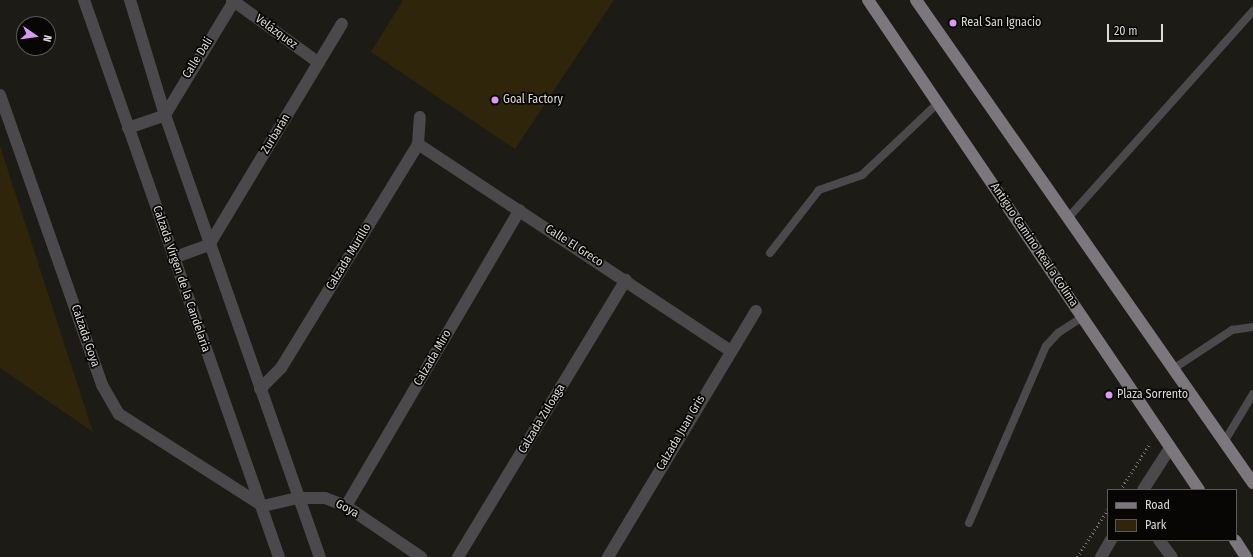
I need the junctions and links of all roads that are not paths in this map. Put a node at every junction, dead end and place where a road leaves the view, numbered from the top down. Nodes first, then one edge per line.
1 (84, 0) edge
2 (130, 0) edge
3 (868, 0) edge
4 (916, 0) edge
5 (233, 1) edge
6 (1253, 11) edge
7 (342, 24) dead end
8 (319, 63) junction
9 (0, 95) edge
10 (939, 102) junction
11 (165, 115) junction
12 (420, 117) dead end
13 (128, 128) junction
14 (418, 144) junction
15 (520, 210) junction
16 (1068, 218) junction
17 (209, 245) junction
18 (770, 253) dead end
19 (173, 258) junction
20 (626, 280) junction
21 (756, 311) dead end
22 (1083, 318) junction
23 (1253, 327) edge
24 (729, 350) junction
25 (1173, 369) junction
26 (260, 389) junction
27 (1253, 394) edge
28 (1224, 442) junction
29 (1170, 448) junction
30 (1253, 483) edge
31 (1144, 489) edge
32 (1199, 489) edge
33 (299, 498) junction
34 (263, 506) junction
35 (346, 506) junction
36 (969, 523) dead end
37 (1110, 541) edge
38 (1160, 541) edge
39 (1236, 541) edge
40 (279, 557) edge
41 (320, 557) edge
42 (421, 557) edge
43 (458, 557) edge
44 (608, 557) edge
45 (1101, 557) edge
46 (1172, 557) edge
47 (1246, 557) edge

1 - 13 street, Calzada Virgen de la Candelaria
2 - 11 street
3 - 10 main road, Antiguo Camino Real a Colima
4 - 16 main road
5 - 8 street, Velázquez
5 - 11 street, Calle Dali
6 - 16 lane
7 - 8 street, Zurbarán
8 - 17 street, Zurbarán
9 - 34 street, Calzada Goya
10 - 18 lane
10 - 22 main road, Antiguo Camino Real a Colima
11 - 13 street
11 - 17 street
12 - 14 street, Calzada Murillo
13 - 19 street, Calzada Virgen de la Candelaria
14 - 15 street, Calle El Greco
14 - 26 street, Calzada Murillo
15 - 20 street, Calle El Greco
15 - 35 street, Calzada Miro
16 - 25 main road
17 - 19 street
17 - 26 street
19 - 34 street, Calzada Virgen de la Candelaria
20 - 24 street, Calle El Greco
20 - 43 street, Calzada Zuloaga
21 - 24 street, Calzada Juan Gris
22 - 29 main road, Antiguo Camino Real a Colima
22 - 36 lane
23 - 25 lane
24 - 44 street, Calzada Juan Gris
25 - 28 main road
26 - 33 street
27 - 28 lane
28 - 30 main road
29 - 31 street
29 - 32 main road, Antiguo Camino Real a Colima
33 - 34 street, Goya
33 - 35 street, Goya
33 - 41 street
34 - 40 street, Calzada Virgen de la Candelaria
35 - 42 street, Goya
37 - 45 street
38 - 46 street
39 - 47 main road

